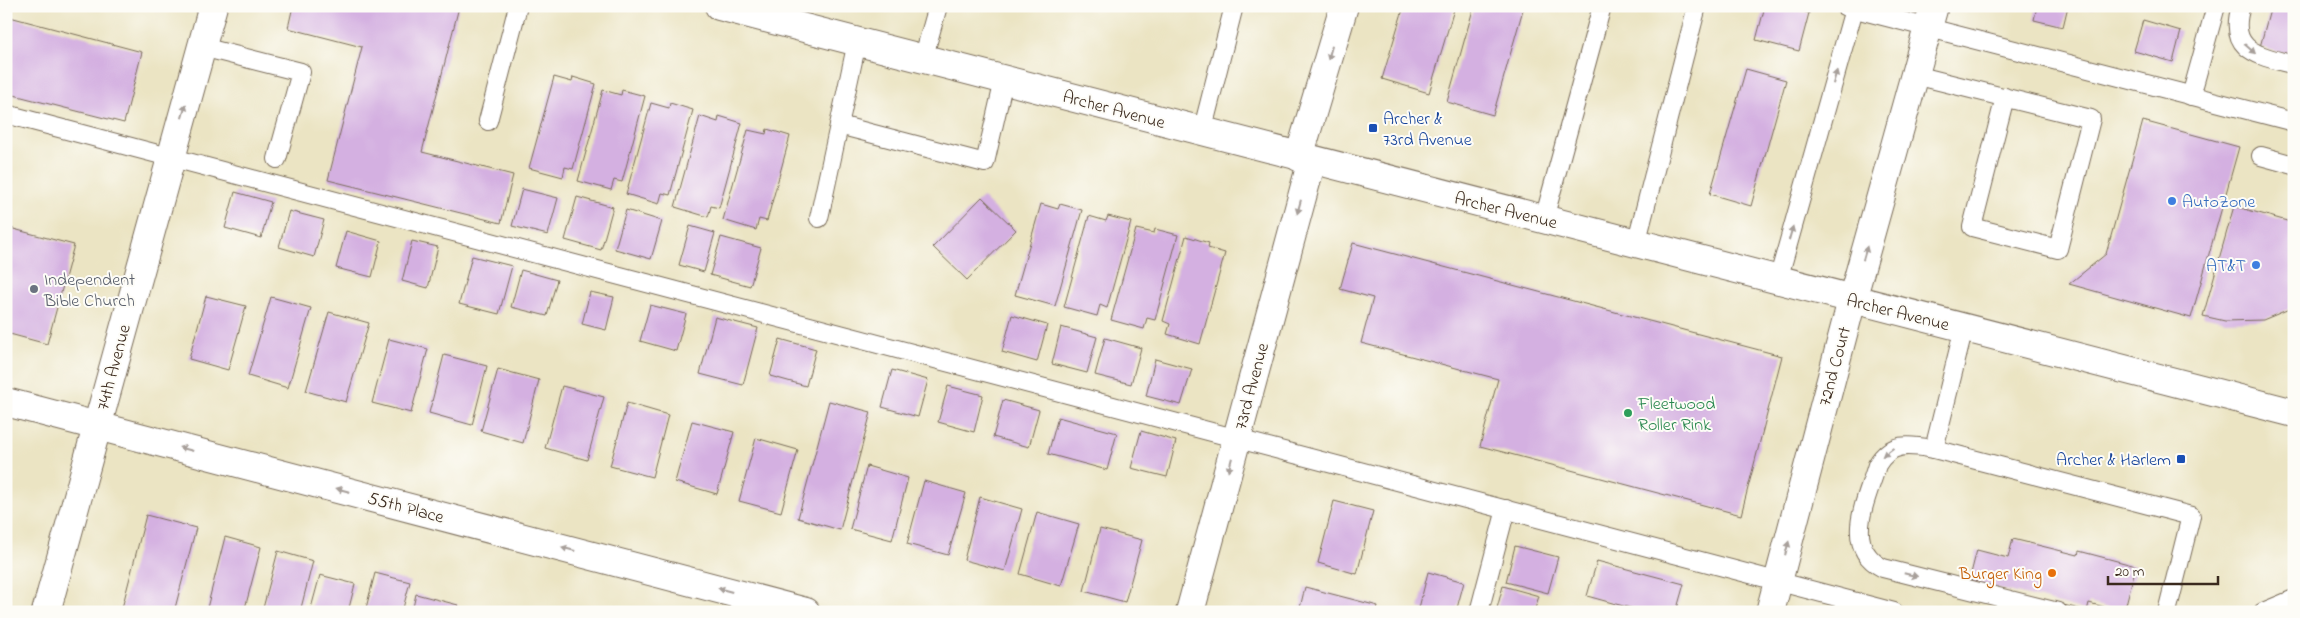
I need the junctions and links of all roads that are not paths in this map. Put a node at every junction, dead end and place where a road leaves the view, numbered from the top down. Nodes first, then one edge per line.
1 (213, 6) edge
2 (518, 6) edge
3 (719, 6) edge
4 (938, 6) edge
5 (1234, 6) edge
6 (1344, 6) edge
7 (1602, 6) edge
8 (1697, 6) edge
9 (2216, 6) edge
10 (2241, 6) edge
11 (1849, 8) edge
12 (761, 11) edge
13 (1931, 17) edge
14 (857, 42) junction
15 (202, 47) junction
16 (923, 59) junction
17 (2294, 65) edge
18 (1915, 75) junction
19 (1004, 80) junction
20 (2191, 96) junction
21 (2005, 97) junction
22 (6, 114) edge
23 (488, 121) dead end
24 (2294, 122) edge
25 (840, 124) junction
26 (1202, 132) junction
27 (2261, 156) dead end
28 (171, 158) junction
29 (1306, 158) junction
30 (277, 159) dead end
31 (2294, 165) edge
32 (819, 218) dead end
33 (1544, 219) junction
34 (1636, 244) junction
35 (1778, 280) junction
36 (1852, 300) junction
37 (1964, 328) junction
38 (6, 402) edge
39 (2294, 413) edge
40 (97, 425) junction
41 (1237, 438) junction
42 (1934, 449) junction
43 (1506, 509) junction
44 (1778, 581) junction
45 (2294, 599) edge
46 (2294, 604) edge
47 (46, 612) edge
48 (806, 612) edge
49 (1190, 612) edge
50 (1479, 612) edge
51 (1770, 612) edge
52 (1894, 612) edge
53 (2058, 612) edge
54 (2167, 612) edge
55 (2263, 612) edge
56 (2292, 612) edge

1 - 15 street, 74th Avenue
2 - 23 lane
3 - 12 street, Archer Avenue
4 - 16 lane
5 - 26 lane
6 -> 29 street, 73rd Avenue
7 - 33 lane
8 - 34 lane
9 - 20 lane
10 -> 17 lane
11 - 13 lane
35 -> 11 lane
12 - 14 street, Archer Avenue
13 - 18 street, 72nd Court
13 - 20 lane
14 - 16 street, Archer Avenue
14 - 25 lane
28 -> 15 street, 74th Avenue
15 - 30 lane
16 - 19 street, Archer Avenue
18 - 21 lane
36 -> 18 street, 72nd Court
19 - 25 lane
19 - 26 street, Archer Avenue
20 - 24 lane
21 - 21 lane
22 - 28 lane
25 - 32 lane
26 - 29 street, Archer Avenue
27 - 31 lane
28 - 40 street, 74th Avenue
28 - 41 lane
29 - 33 street, Archer Avenue
29 -> 41 street, 73rd Avenue
33 - 34 street, Archer Avenue
34 - 35 street, Archer Avenue
35 - 36 street, Archer Avenue
36 - 37 street, Archer Avenue
44 -> 36 street, 72nd Court
37 - 39 street, Archer Avenue
37 - 42 lane
38 - 40 street, 55th Place
40 - 47 street, 74th Avenue
48 -> 40 street, 55th Place
41 - 43 lane
41 -> 49 street, 73rd Avenue
42 -> 53 lane
42 - 54 lane
43 - 44 lane
43 - 50 lane
44 - 51 street, 72nd Court
44 - 52 lane
45 - 55 lane
46 - 56 street

